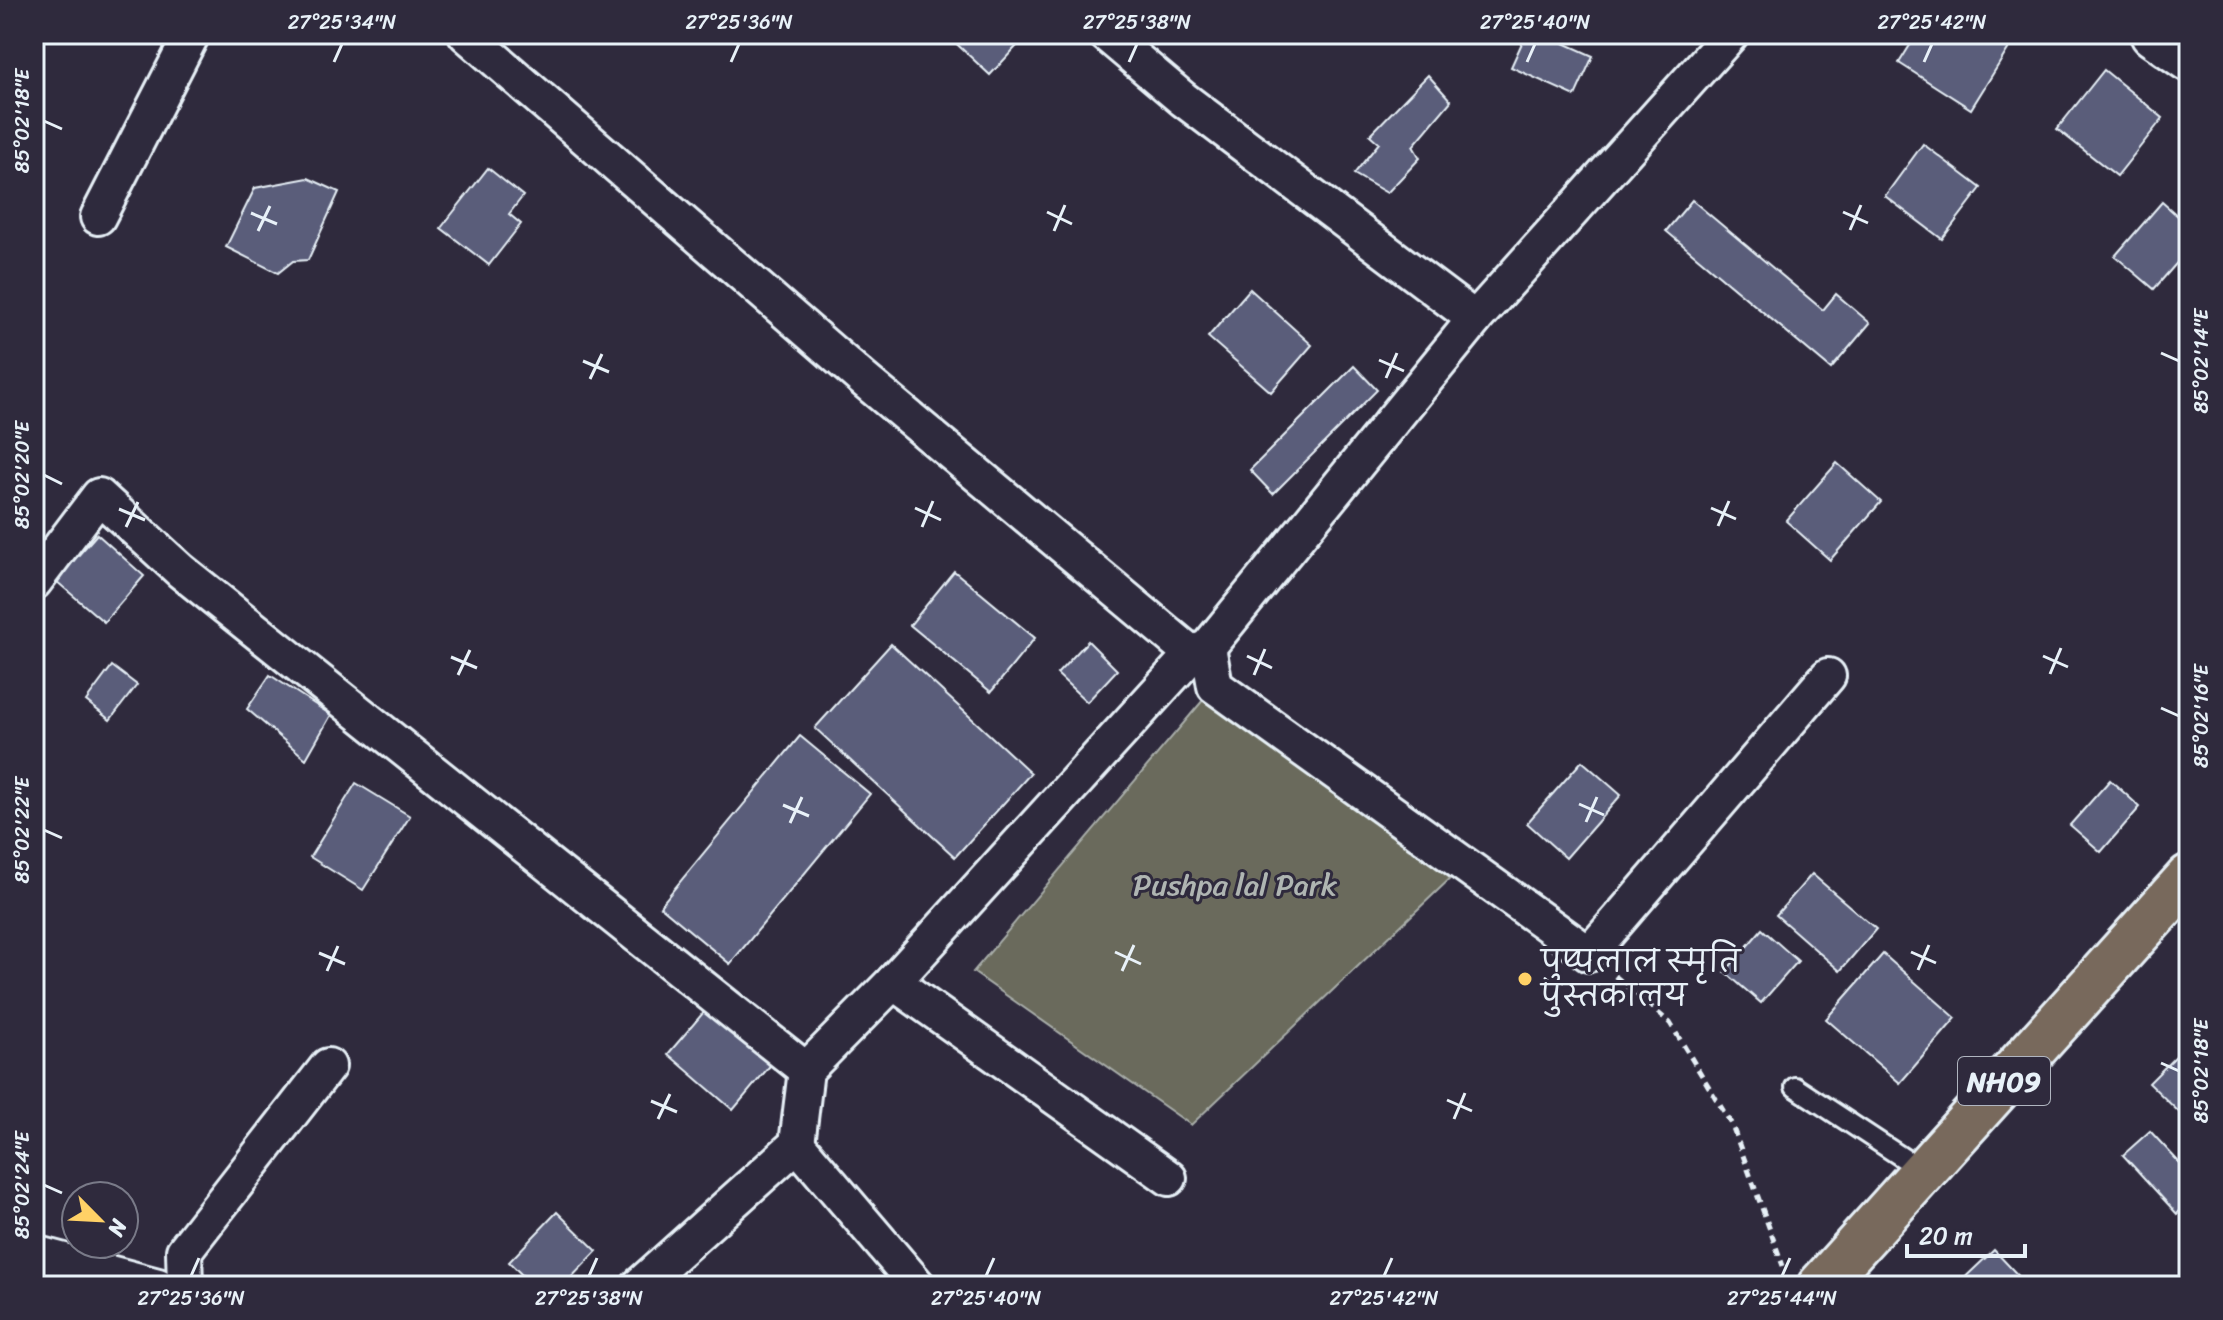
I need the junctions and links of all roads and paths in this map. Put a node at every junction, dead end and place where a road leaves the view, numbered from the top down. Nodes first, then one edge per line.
1 (192, 34) edge
2 (466, 34) edge
3 (1106, 34) edge
4 (1731, 34) edge
5 (2153, 34) edge
6 (2189, 59) edge
7 (98, 217) dead end
8 (1475, 319) junction
9 (34, 582) edge
10 (1200, 650) junction
11 (1828, 676) dead end
12 (2189, 877) edge
13 (1589, 954) junction
14 (893, 982) junction
15 (328, 1066) dead end
16 (806, 1070) junction
17 (1795, 1087) dead end
18 (797, 1144) junction
19 (1923, 1171) junction
20 (1169, 1178) dead end
21 (34, 1253) edge
22 (1802, 1279) edge
23 (158, 1286) edge
24 (185, 1286) edge
25 (639, 1286) edge
26 (918, 1286) edge

1 - 7 street
2 - 10 street
3 - 8 street
4 - 8 street
5 - 6 main road
8 - 10 street
9 - 16 street
10 - 13 street
10 - 14 street
11 - 13 street
12 - 19 main road, NH09
13 - 22 path
14 - 16 street
14 - 20 street
15 - 24 street
16 - 18 street
17 - 19 lane
18 - 25 street
18 - 26 street
19 - 22 main road, NH09
21 - 23 street

